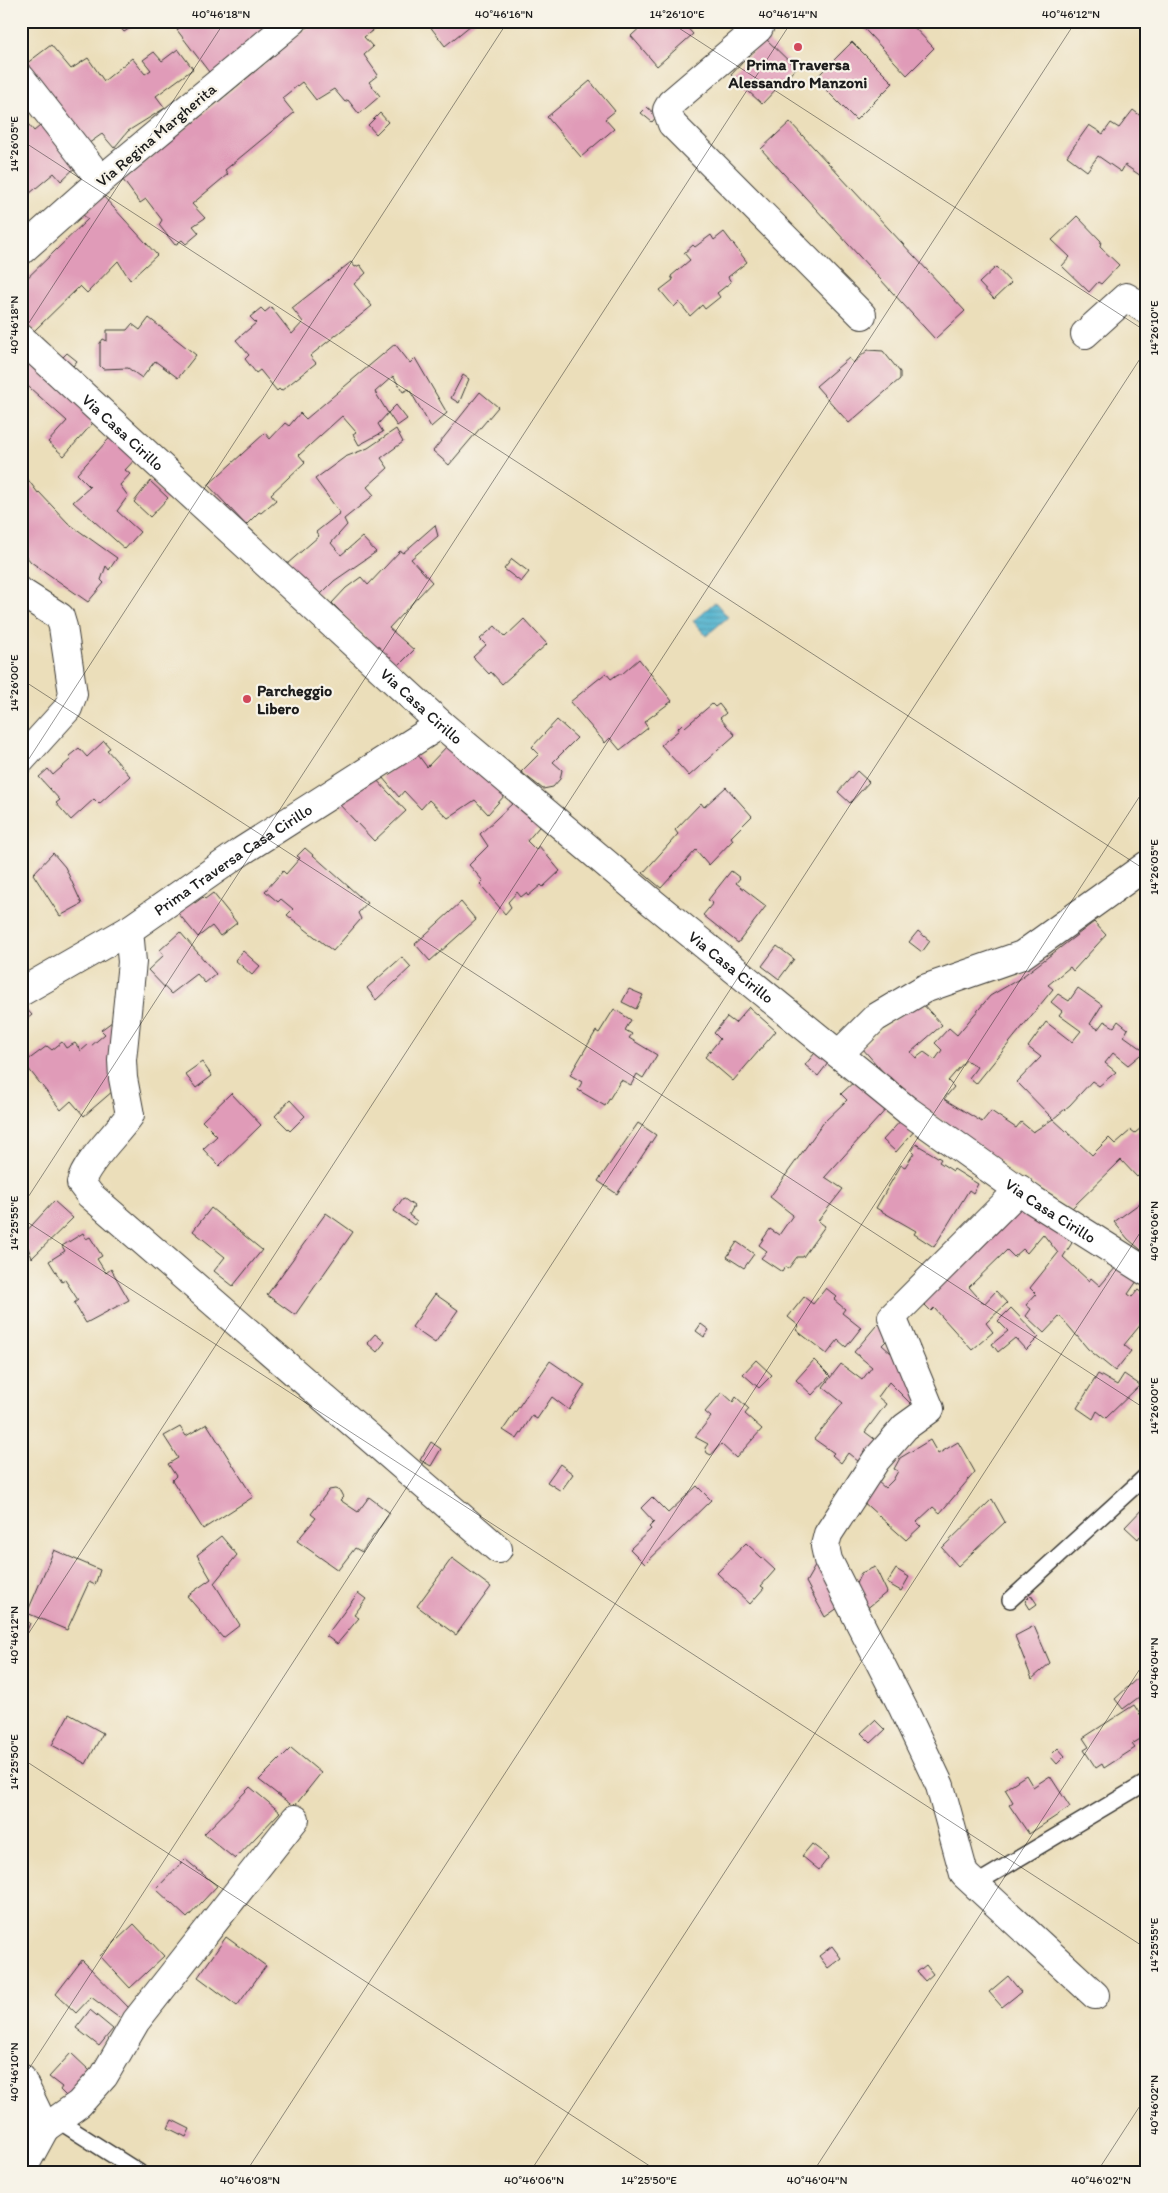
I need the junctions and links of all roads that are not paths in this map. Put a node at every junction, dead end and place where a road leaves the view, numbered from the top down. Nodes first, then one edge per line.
1 (761, 21) edge
2 (284, 24) edge
3 (21, 78) edge
4 (101, 180) junction
5 (21, 251) edge
6 (1147, 310) edge
7 (862, 315) dead end
8 (1085, 334) dead end
9 (21, 338) edge
10 (21, 592) edge
11 (441, 724) junction
12 (21, 760) edge
13 (1147, 865) edge
14 (129, 930) junction
15 (21, 992) edge
16 (839, 1054) junction
17 (1020, 1190) junction
18 (1147, 1272) edge
19 (1147, 1475) edge
20 (498, 1549) dead end
21 (1010, 1600) dead end
22 (1147, 1782) edge
23 (295, 1819) dead end
24 (984, 1879) dead end
25 (1096, 1995) dead end
26 (21, 2078) edge
27 (51, 2124) junction
28 (21, 2172) edge
29 (139, 2172) edge

1 - 7 street
2 - 4 street, Via Regina Margherita
3 - 4 street
4 - 5 street, Via Regina Margherita
6 - 8 street
9 - 11 street, Via Casa Cirillo
10 - 12 street
11 - 14 street, Prima Traversa Casa Cirillo
11 - 16 street, Via Casa Cirillo
13 - 16 street
14 - 15 street, Prima Traversa Casa Cirillo
14 - 20 street
16 - 17 street, Via Casa Cirillo
17 - 18 street, Via Casa Cirillo
17 - 25 street
19 - 21 lane
22 - 24 lane
23 - 27 street
26 - 27 street
27 - 28 street
27 - 29 lane

